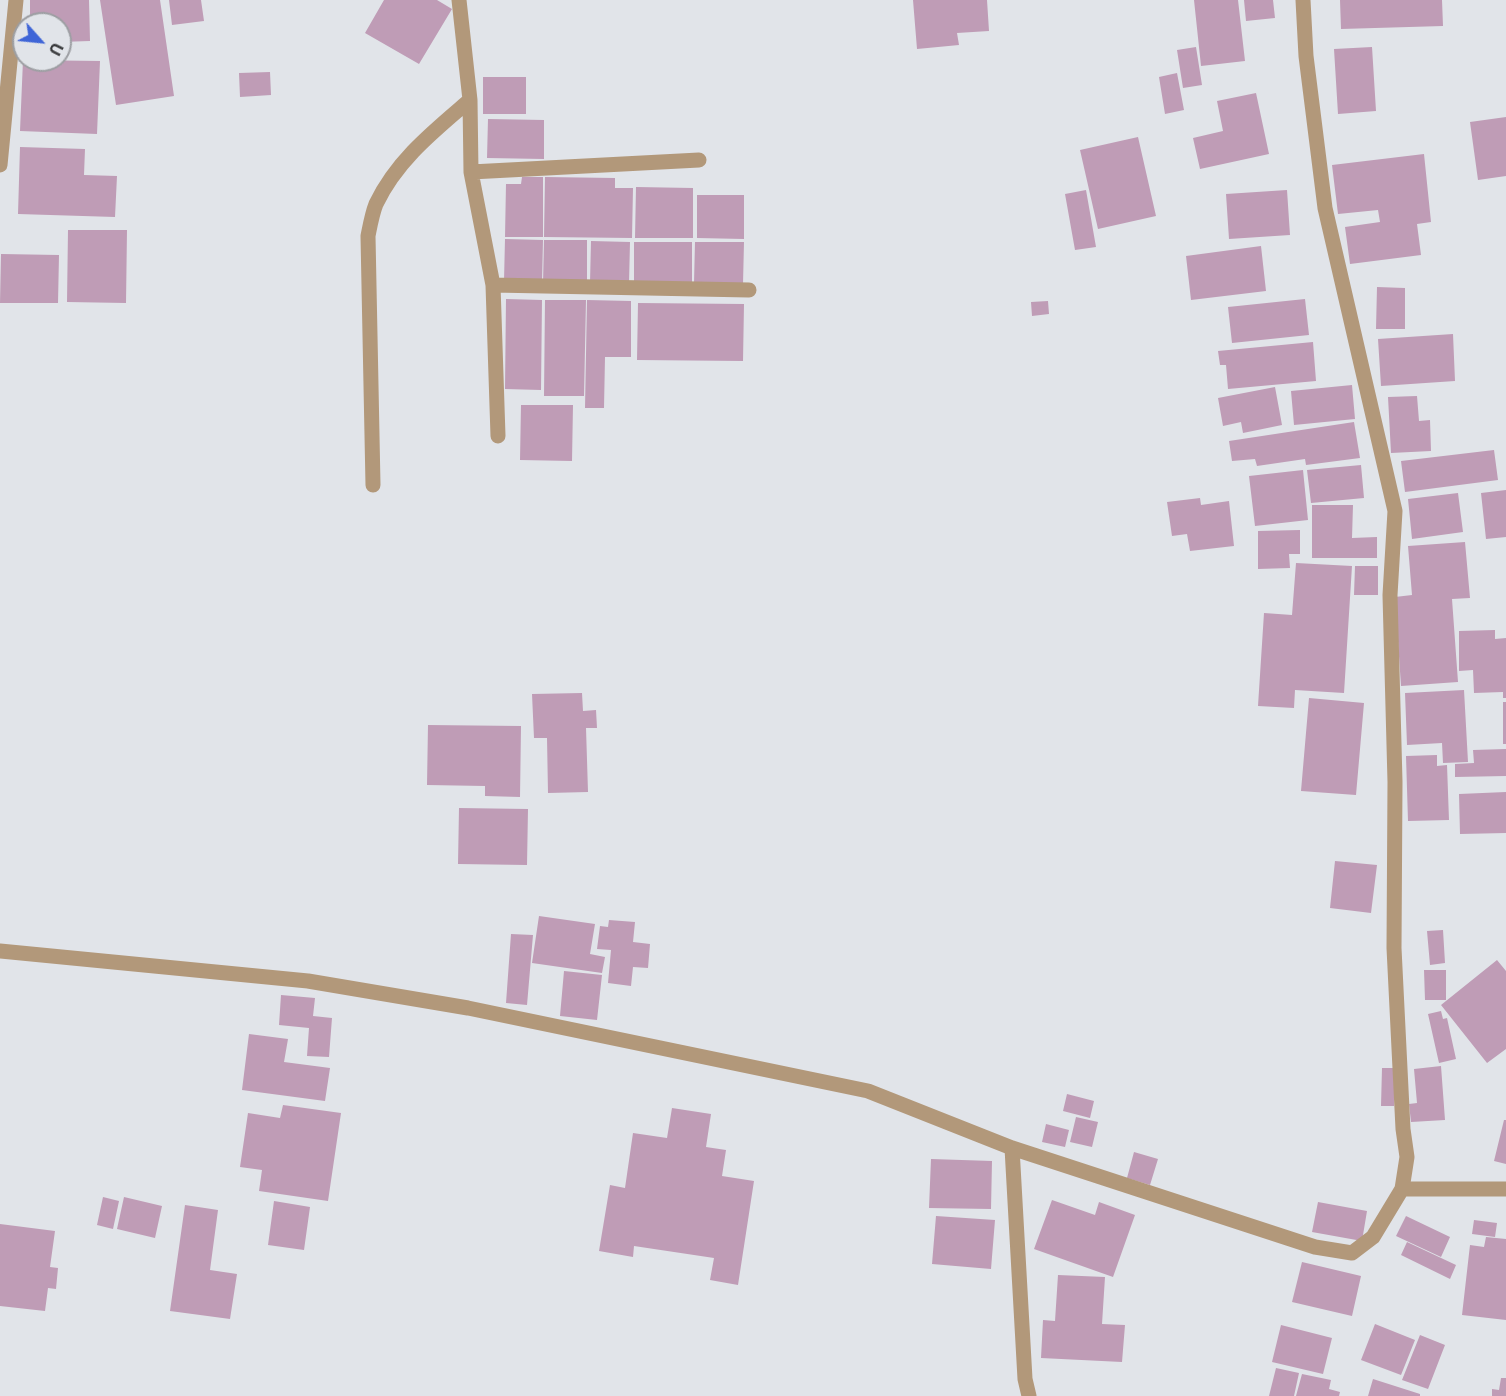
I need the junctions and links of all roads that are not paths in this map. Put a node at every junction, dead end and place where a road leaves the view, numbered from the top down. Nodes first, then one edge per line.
1 (16, 0) edge
2 (459, 0) edge
3 (1303, 0) edge
4 (470, 100) junction
5 (699, 159) dead end
6 (0, 165) edge
7 (471, 172) junction
8 (493, 285) junction
9 (749, 290) dead end
10 (498, 436) dead end
11 (373, 485) dead end
12 (0, 951) edge
13 (1012, 1148) junction
14 (1402, 1189) junction
15 (1506, 1189) edge
16 (1029, 1396) edge

1 - 6 street
2 - 4 street
3 - 14 street
4 - 7 street
4 - 11 street
5 - 7 street
7 - 8 street
8 - 9 street
8 - 10 street
12 - 13 street
13 - 14 street
13 - 16 street
14 - 15 street

